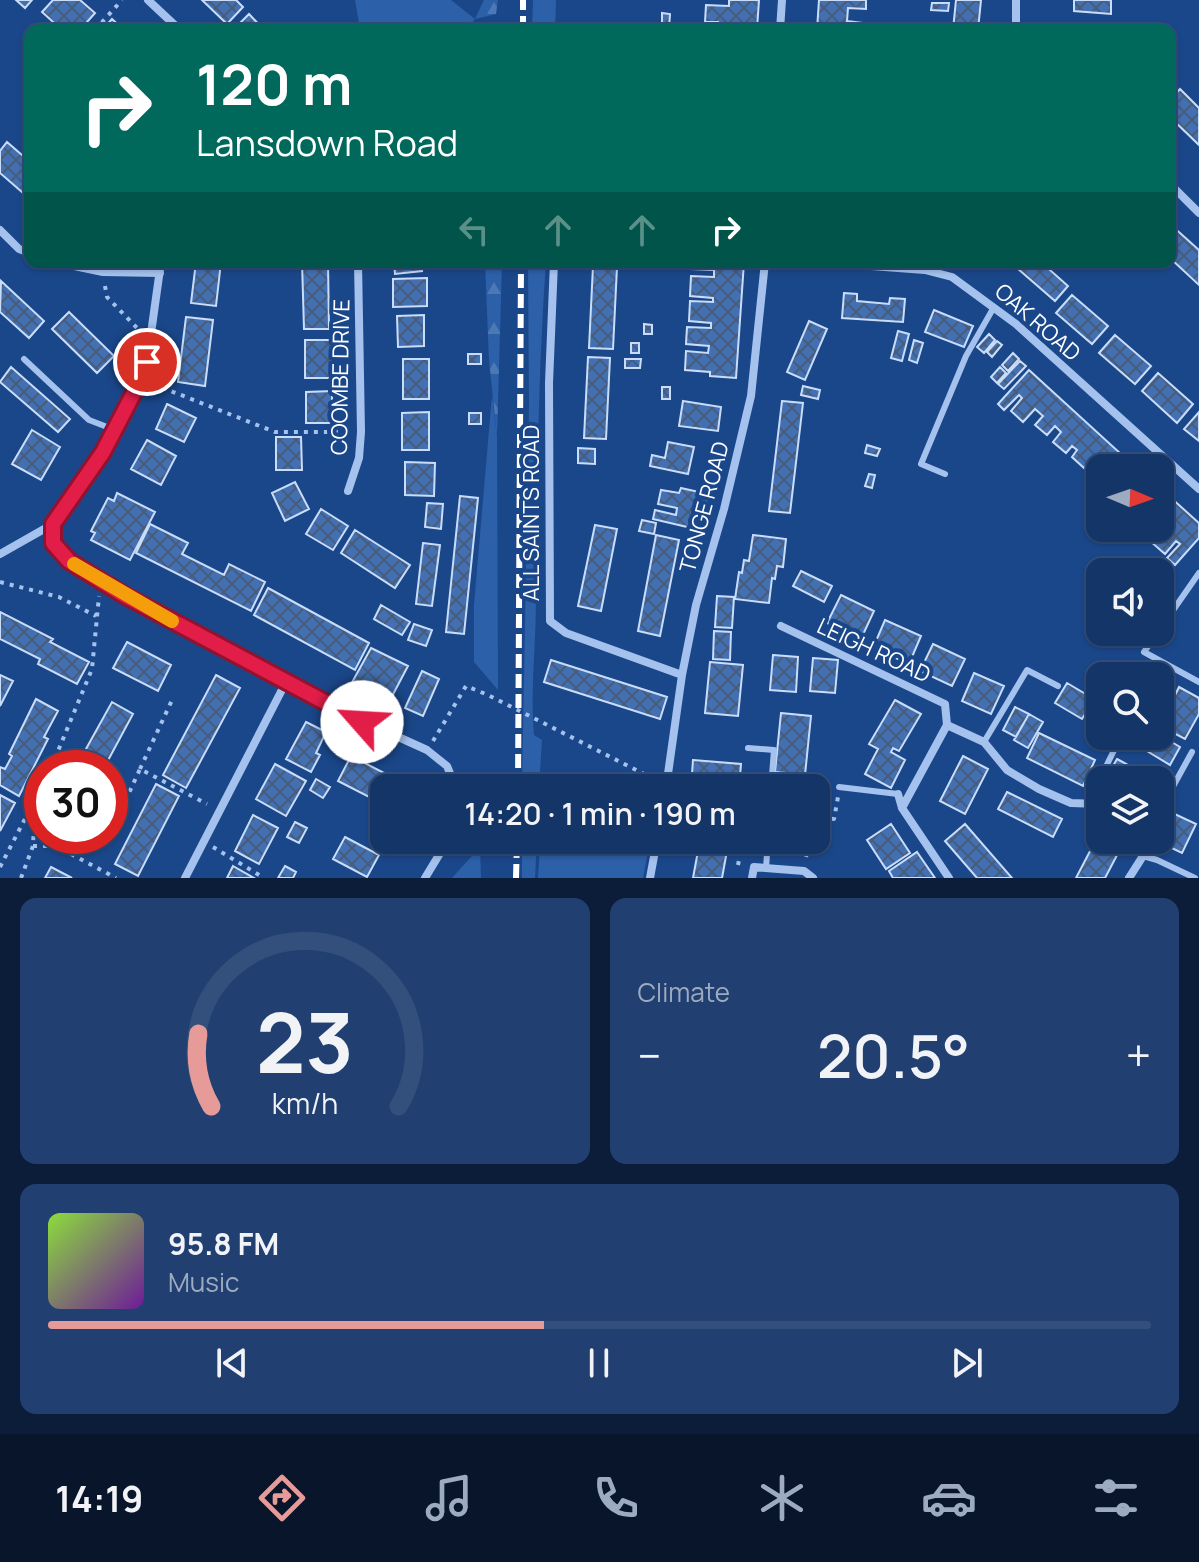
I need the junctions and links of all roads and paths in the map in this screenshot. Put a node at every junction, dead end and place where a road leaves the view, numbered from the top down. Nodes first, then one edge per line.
1 (122, 0) edge
2 (148, 0) edge
3 (782, 0) edge
4 (1016, 0) edge
5 (100, 24) edge
6 (174, 24) edge
7 (780, 24) edge
8 (1017, 24) edge
9 (1176, 190) edge
10 (1199, 213) edge
11 (0, 230) edge
12 (24, 251) edge
13 (84, 268) edge
14 (160, 268) edge
15 (358, 268) edge
16 (554, 268) edge
17 (764, 268) edge
18 (901, 268) edge
19 (103, 272) junction
20 (160, 273) junction
21 (994, 307) junction
22 (150, 336) junction
23 (24, 359) dead end
24 (141, 379) junction
25 (115, 430) junction
26 (361, 432) junction
27 (945, 474) dead end
28 (1199, 489) edge
29 (348, 491) dead end
30 (53, 524) junction
31 (0, 554) edge
32 (1199, 573) edge
33 (101, 581) junction
34 (0, 582) edge
35 (1174, 609) edge
36 (96, 616) junction
37 (781, 626) dead end
38 (1148, 646) edge
39 (1161, 662) edge
40 (1174, 669) edge
41 (682, 675) junction
42 (286, 682) junction
43 (1199, 682) edge
44 (1058, 686) dead end
45 (173, 698) dead end
46 (947, 725) junction
47 (984, 742) junction
48 (748, 748) dead end
49 (58, 750) edge
50 (427, 750) junction
51 (1192, 752) dead end
52 (671, 761) junction
53 (140, 769) junction
54 (450, 774) edge
55 (669, 774) edge
56 (772, 774) edge
57 (1174, 785) edge
58 (839, 787) joint
59 (898, 794) joint
60 (128, 795) edge
61 (1086, 804) edge
62 (902, 808) junction
63 (220, 811) junction
64 (830, 819) edge
65 (24, 821) edge
66 (204, 842) junction
67 (30, 854) edge
68 (71, 854) edge
69 (440, 854) edge
70 (654, 854) edge
71 (740, 854) edge
72 (767, 854) edge
73 (808, 854) edge
74 (1143, 856) joint
75 (0, 867) edge
76 (766, 868) junction
77 (804, 871) junction
78 (21, 878) edge
79 (116, 878) edge
80 (185, 878) edge
81 (264, 878) edge
82 (425, 878) edge
83 (650, 878) edge
84 (736, 878) edge
85 (752, 878) edge
86 (813, 878) edge
87 (949, 878) edge
88 (1129, 878) edge
89 (1195, 878) edge

1 - 5 path
2 - 6 street
3 - 7 street
4 - 8 street
9 - 10 street
11 - 12 street
13 - 19 street
14 - 20 street
15 - 26 street, COOMBE DRIVE
16 - 41 street, ALL SAINTS ROAD
17 - 41 street, TONGE ROAD
18 - 21 street, OAK ROAD
19 - 20 street
19 - 22 path
20 - 22 street
21 - 27 lane
21 - 28 street, OAK ROAD
22 - 24 street
23 - 25 lane
24 - 25 street
24 - 26 path
25 - 30 street
26 - 29 street, COOMBE DRIVE
30 - 31 street
30 - 33 street
32 - 35 lane
33 - 36 path
33 - 42 street
34 - 36 path
36 - 49 path
37 - 46 street, LEIGH ROAD
38 - 39 lane
40 - 43 lane
41 - 52 street, TONGE ROAD
42 - 50 street
42 - 63 street
44 - 47 lane
45 - 53 path
46 - 47 street
46 - 62 street
47 - 61 street
48 - 56 lane
50 - 52 path
50 - 54 street
51 - 57 lane
52 - 55 street, TONGE ROAD
53 - 60 path
53 - 63 path
58 - 59 lane
58 - 64 path
59 - 62 street
62 - 87 street
63 - 66 street
65 - 75 path
66 - 80 street
66 - 81 path
67 - 78 path
68 - 79 path
69 - 82 street
70 - 83 street
71 - 84 path
72 - 76 lane
73 - 77 path
74 - 88 street
74 - 89 lane
76 - 77 street
76 - 85 street
77 - 86 street

